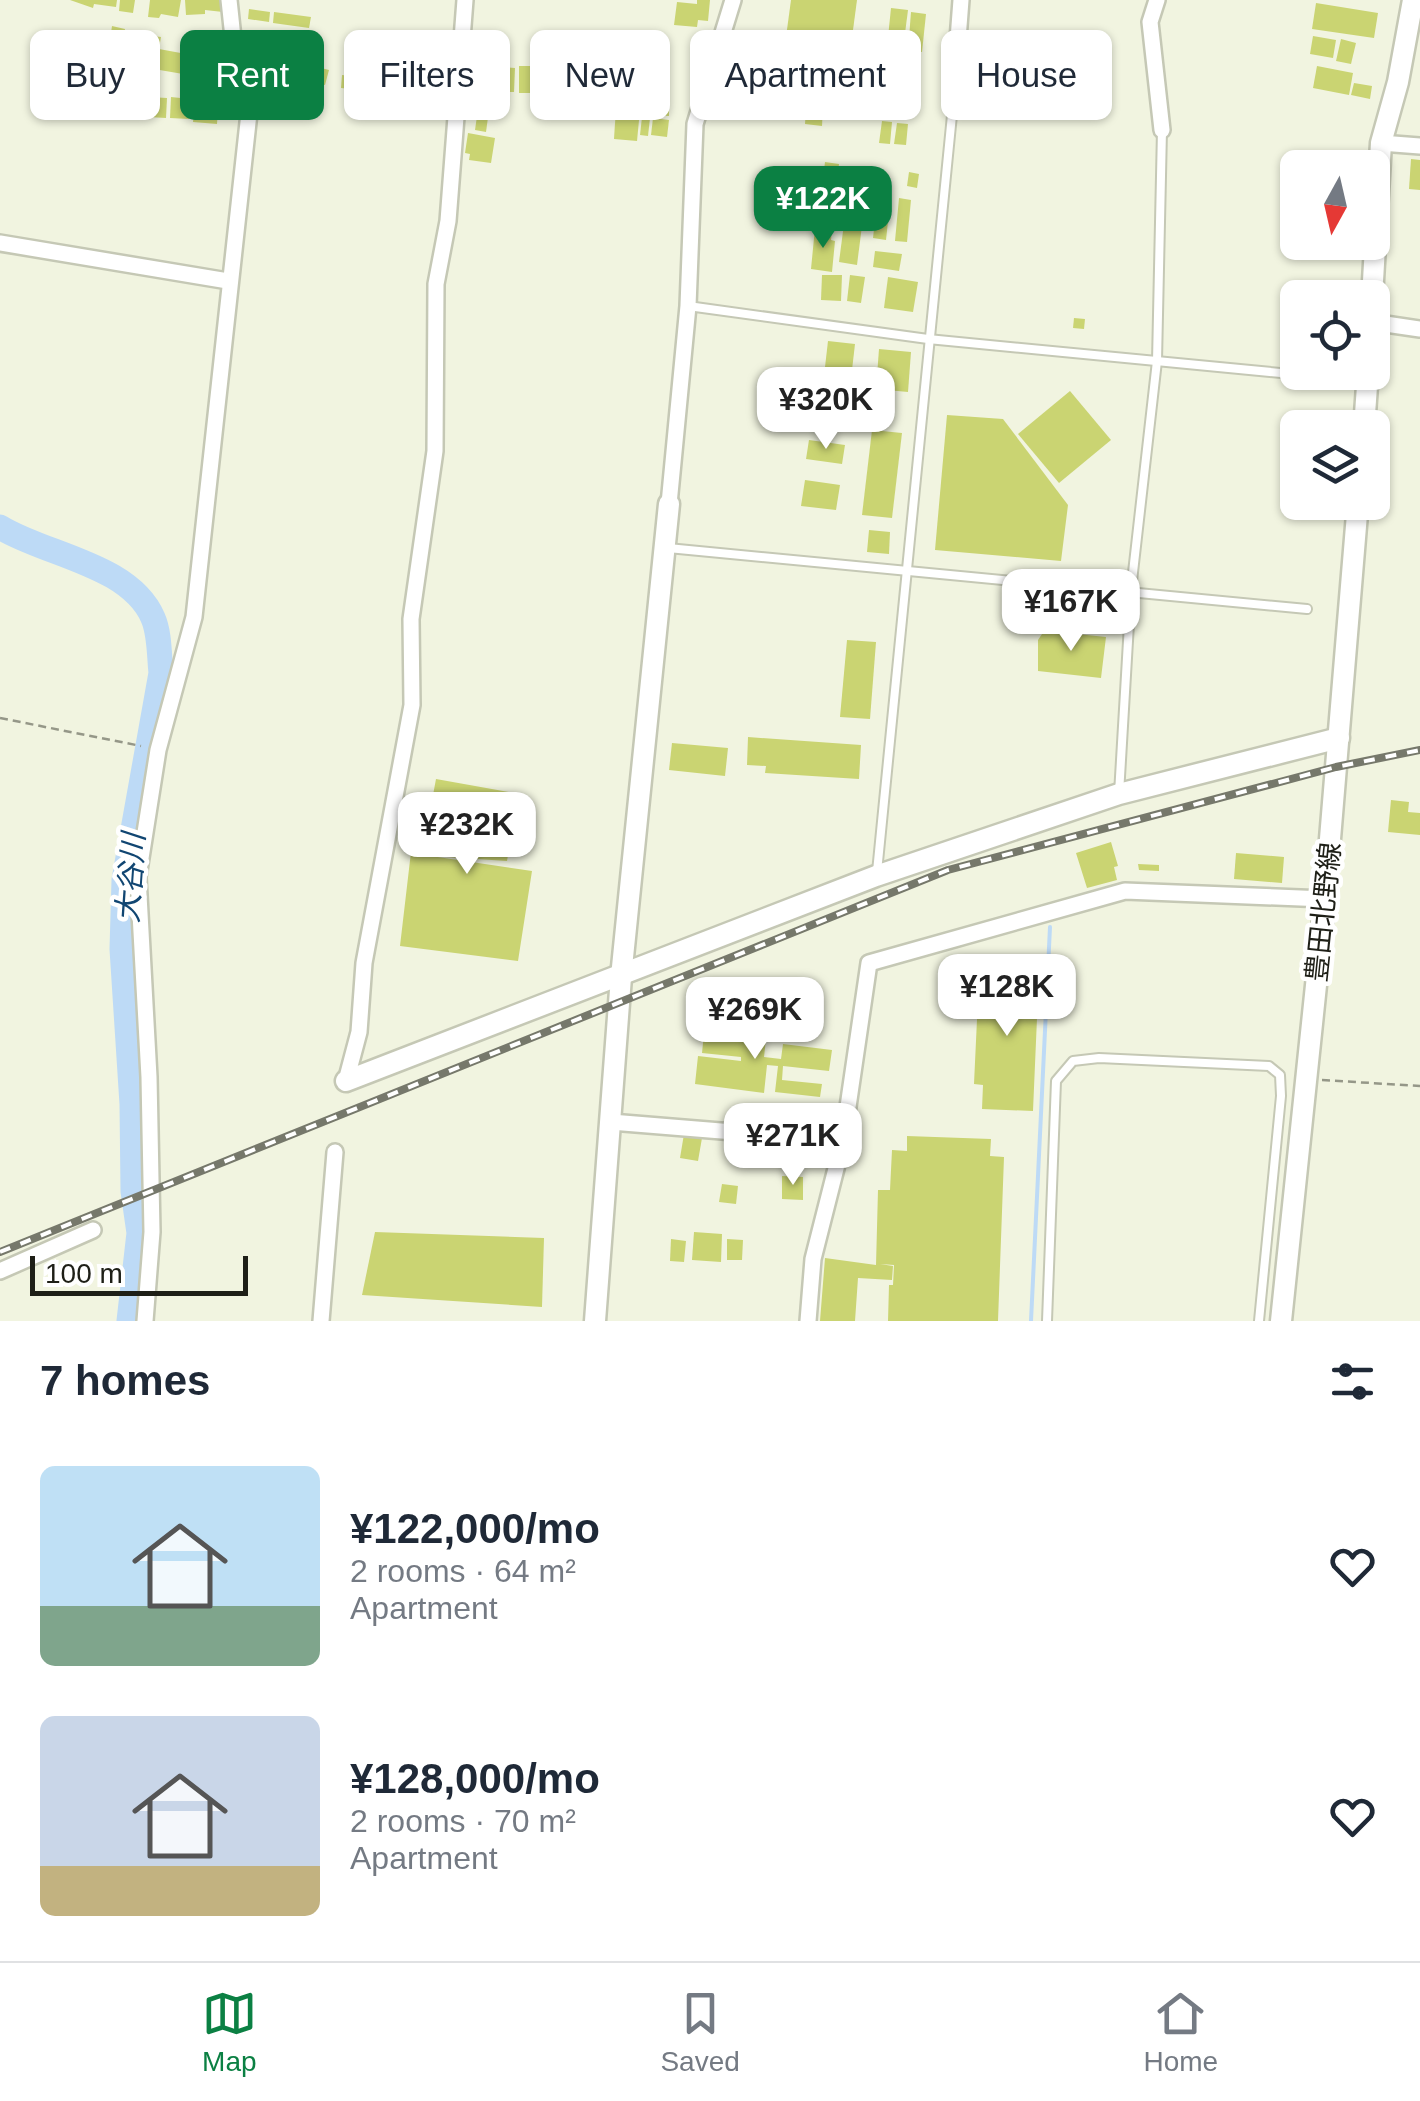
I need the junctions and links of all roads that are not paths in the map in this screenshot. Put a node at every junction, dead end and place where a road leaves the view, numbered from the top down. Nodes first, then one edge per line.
1 (229, 0) edge
2 (465, 0) edge
3 (733, 0) edge
4 (961, 0) edge
5 (1157, 0) edge
6 (1413, 0) edge
7 (959, 30) edge
8 (951, 120) edge
9 (1162, 130) joint
10 (1381, 143) junction
11 (1420, 146) edge
12 (0, 242) edge
13 (228, 280) junction
14 (1373, 280) edge
15 (688, 306) junction
16 (1390, 325) edge
17 (1420, 329) edge
18 (928, 339) junction
19 (1158, 361) junction
20 (1280, 370) edge
21 (669, 504) joint
22 (1357, 520) edge
23 (664, 548) junction
24 (905, 569) junction
25 (1131, 590) junction
26 (1307, 609) dead end
27 (1339, 738) junction
28 (1120, 794) junction
29 (876, 876) junction
30 (1325, 899) junction
31 (621, 977) junction
32 (346, 1082) joint
33 (611, 1122) junction
34 (843, 1141) junction
35 (334, 1152) dead end
36 (92, 1230) dead end
37 (0, 1271) edge
38 (145, 1321) edge
39 (320, 1321) edge
40 (594, 1321) edge
41 (808, 1321) edge
42 (1047, 1321) edge
43 (1258, 1321) edge
44 (1281, 1321) edge

1 - 13 street
2 - 32 street
3 - 15 street
4 - 7 street
5 - 9 street
6 - 10 street
8 - 18 lane
9 - 19 lane
10 - 11 street
10 - 14 street
12 - 13 street
13 - 38 street
15 - 18 lane
15 - 21 street
16 - 17 street
18 - 19 lane
18 - 24 lane
19 - 20 lane
19 - 25 lane
21 - 23 street
22 - 27 street, 豊田北野線
23 - 24 lane
23 - 31 street
24 - 25 lane
24 - 29 lane
25 - 26 lane
25 - 28 lane
27 - 28 street
27 - 30 street, 豊田北野線
28 - 29 street
29 - 31 street
30 - 34 street
30 - 44 street, 豊田北野線
31 - 32 street
31 - 33 street
33 - 34 street
33 - 40 street
34 - 41 street
35 - 39 street
36 - 37 street
42 - 43 lane

